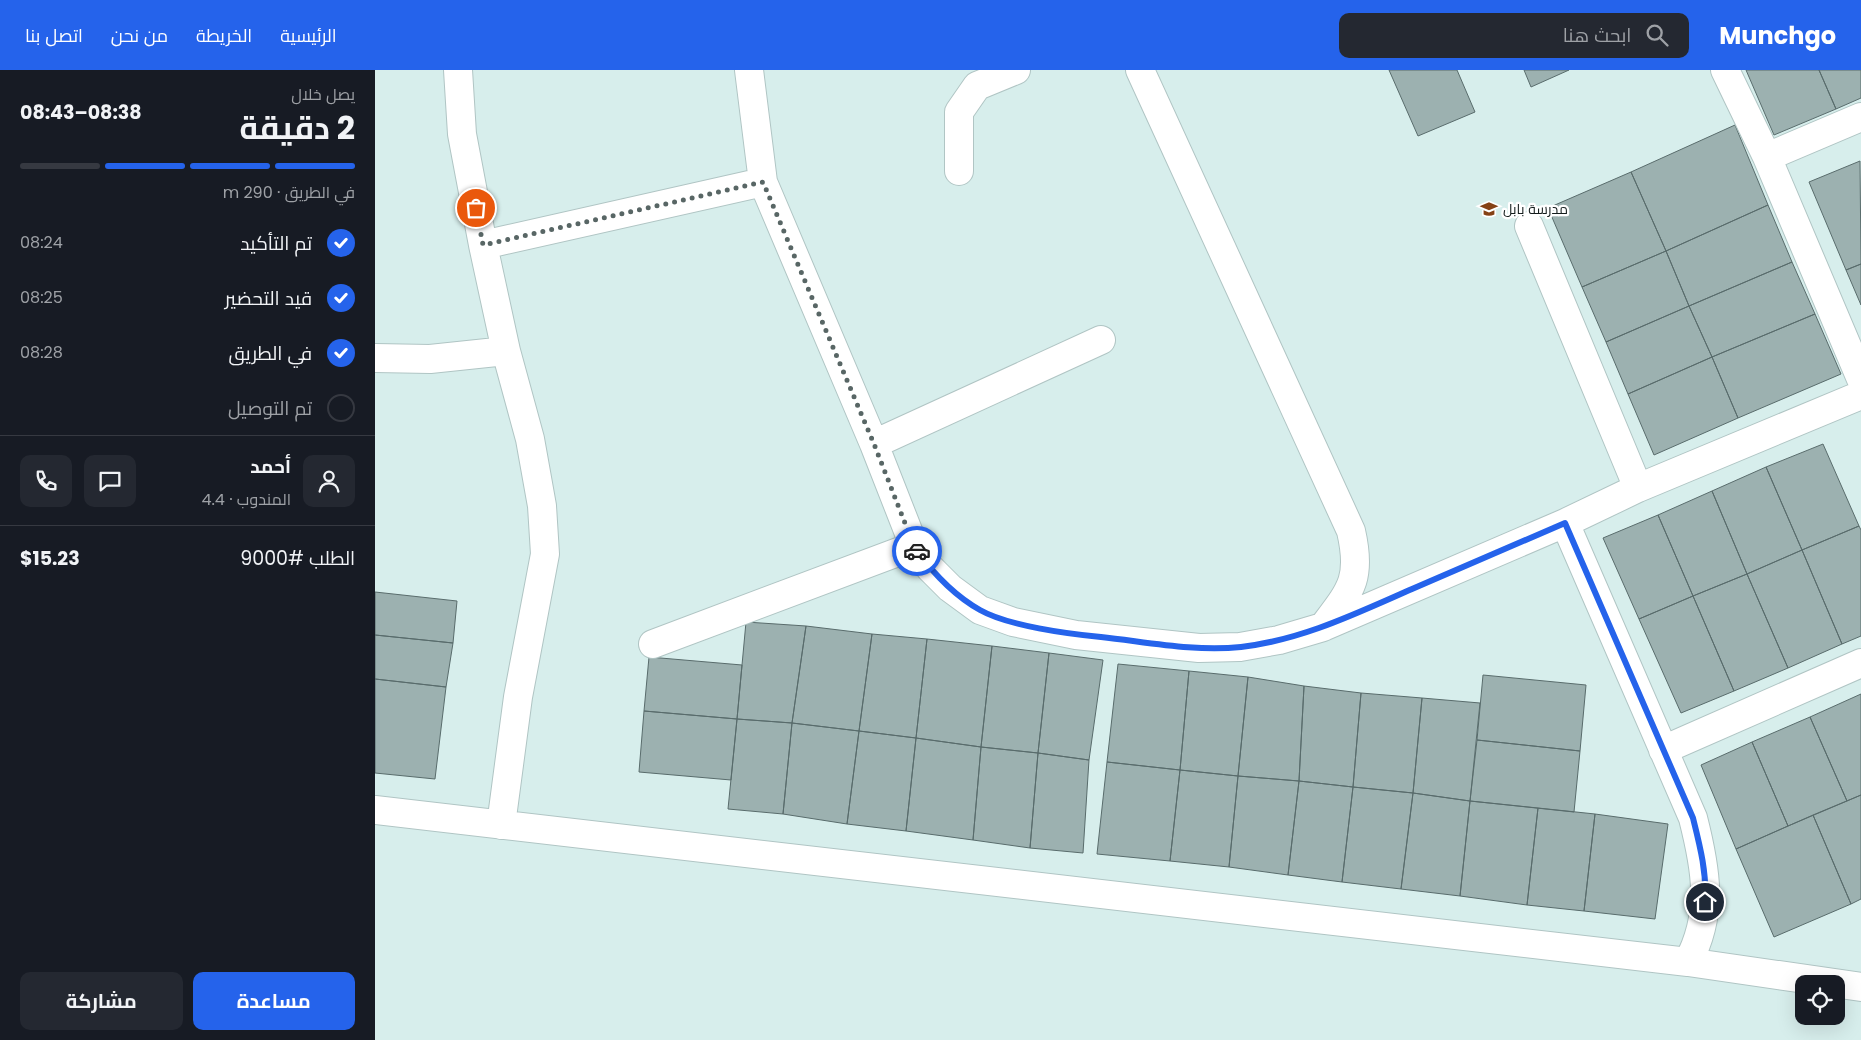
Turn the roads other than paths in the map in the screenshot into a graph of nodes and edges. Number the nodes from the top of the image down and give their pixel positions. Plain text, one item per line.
1 (458, 70) edge
2 (749, 70) edge
3 (1016, 70) edge
4 (1140, 70) edge
5 (1725, 70) edge
6 (1861, 117) edge
7 (1767, 157) junction
8 (959, 172) dead end
9 (763, 182) junction
10 (1529, 226) dead end
11 (483, 245) junction
12 (1101, 340) dead end
13 (507, 351) junction
14 (375, 358) edge
15 (1861, 379) edge
16 (1861, 395) edge
17 (874, 444) junction
18 (1638, 488) junction
19 (1565, 523) junction
20 (914, 546) junction
21 (1323, 627) junction
22 (653, 644) dead end
23 (1861, 663) edge
24 (1663, 750) junction
25 (375, 810) edge
26 (501, 825) junction
27 (1687, 962) junction
28 (1861, 987) edge

1 - 11 street
2 - 9 street
3 - 8 street
4 - 21 street
5 - 7 street
6 - 7 street
7 - 15 street
9 - 11 street
9 - 17 street
10 - 18 street
11 - 13 street
12 - 17 street
13 - 14 street
13 - 26 street
16 - 18 street
17 - 20 street
18 - 19 street
19 - 21 street
19 - 24 street
20 - 21 street
20 - 22 street
23 - 24 street
24 - 27 street
25 - 26 street
26 - 27 street
27 - 28 street

